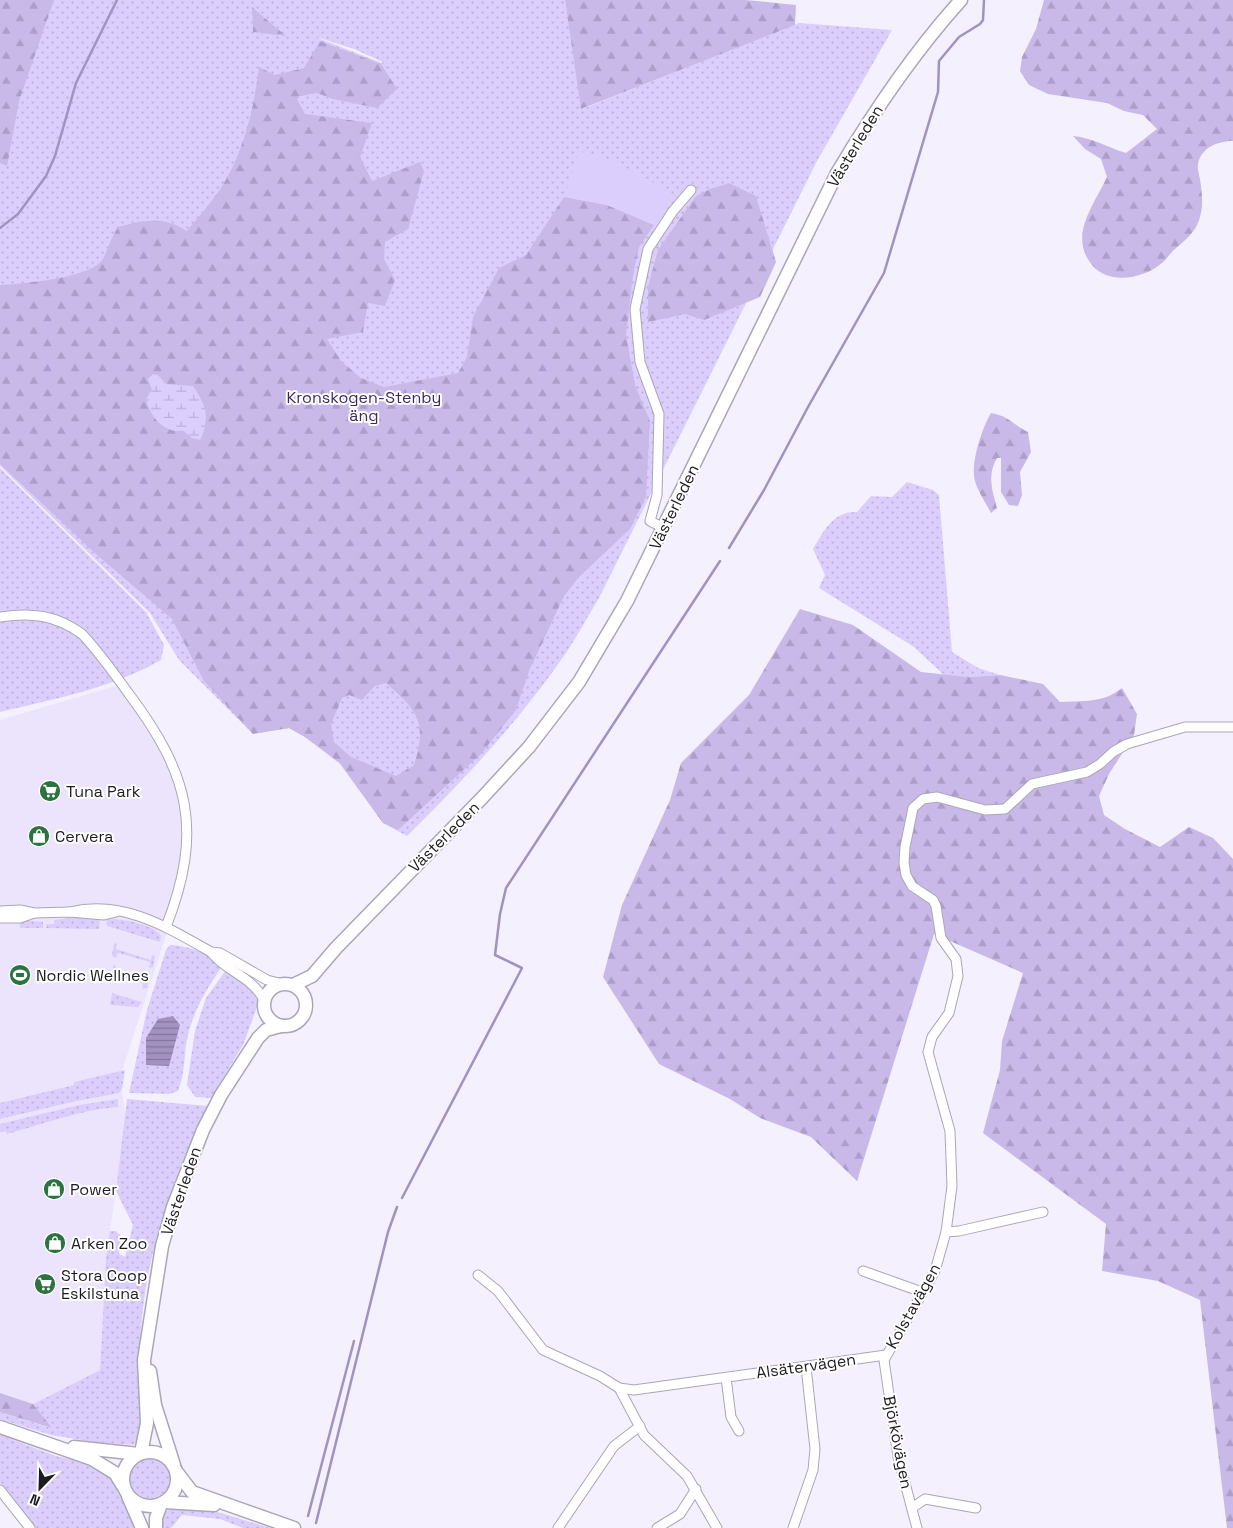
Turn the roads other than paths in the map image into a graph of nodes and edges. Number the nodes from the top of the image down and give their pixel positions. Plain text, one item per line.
1 (961, 0) edge
2 (691, 190) dead end
3 (664, 528) junction
4 (0, 617) edge
5 (1233, 727) edge
6 (0, 911) edge
7 (34, 913) junction
8 (0, 918) edge
9 (166, 926) junction
10 (211, 952) junction
11 (320, 968) junction
12 (288, 984) junction
13 (306, 1002) junction
14 (264, 1004) junction
15 (280, 1026) junction
16 (248, 1051) junction
17 (1043, 1212) dead end
18 (946, 1232) junction
19 (863, 1271) dead end
20 (478, 1274) dead end
21 (922, 1292) junction
22 (148, 1343) junction
23 (886, 1355) junction
24 (806, 1367) junction
25 (726, 1378) junction
26 (619, 1388) junction
27 (640, 1426) junction
28 (0, 1427) edge
29 (739, 1431) dead end
30 (56, 1445) junction
31 (140, 1454) junction
32 (175, 1469) junction
33 (696, 1488) junction
34 (125, 1489) junction
35 (0, 1490) edge
36 (162, 1503) junction
37 (226, 1506) junction
38 (912, 1508) junction
39 (976, 1508) dead end
40 (30, 1528) edge
41 (142, 1528) edge
42 (156, 1528) edge
43 (294, 1528) edge
44 (558, 1528) edge
45 (657, 1528) edge
46 (717, 1528) edge
47 (793, 1528) edge
48 (916, 1528) edge

1 - 3 main road, Västerleden
2 - 3 street
3 - 11 main road, Västerleden
4 - 9 street
5 - 18 street, Kolstavägen
6 - 7 street
7 - 8 street
7 - 9 street
9 - 10 street
10 - 12 street
10 - 14 street
11 - 12 main road, Västerleden
11 - 13 main road, Västerleden
12 - 13 main road
12 - 14 main road
13 - 15 main road
14 - 15 main road
14 - 16 main road, Västerleden
15 - 16 main road, Västerleden
16 - 22 main road, Västerleden
17 - 18 street
18 - 21 street, Kolstavägen
19 - 21 street
20 - 26 street
21 - 23 street, Kolstavägen
22 - 31 main road, Västerleden
22 - 32 main road, Västerleden
23 - 24 street, Alsätervägen
23 - 38 street, Björkövägen
24 - 25 street, Alsätervägen
24 - 47 street
25 - 26 street, Alsätervägen
25 - 29 street
26 - 27 street
27 - 33 street
27 - 44 street
28 - 30 main road
30 - 31 main road
30 - 34 main road
31 - 32 main road
31 - 34 main road
32 - 36 main road
32 - 37 main road
33 - 45 street
33 - 46 street
34 - 36 main road
34 - 41 main road
35 - 40 street
36 - 37 main road
36 - 42 main road
37 - 43 main road
38 - 39 street
38 - 48 street, Björkövägen

